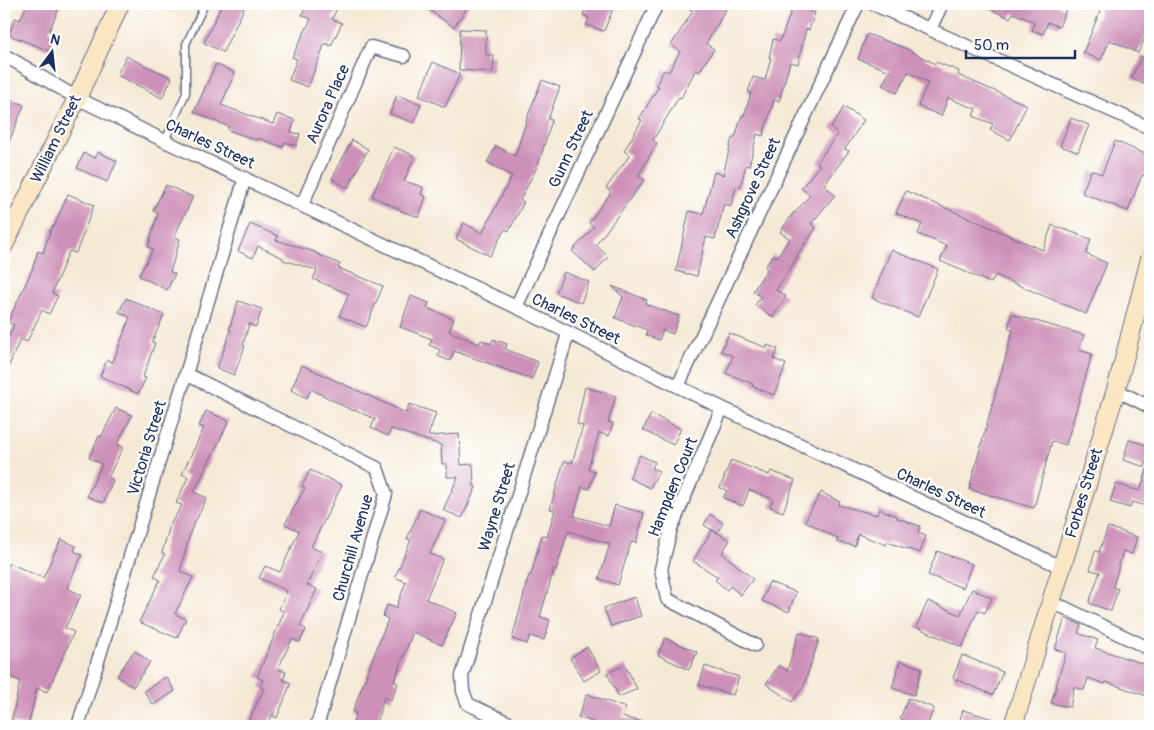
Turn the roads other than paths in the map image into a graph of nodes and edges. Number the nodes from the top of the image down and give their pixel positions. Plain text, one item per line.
1 (120, 4) edge
2 (205, 4) edge
3 (656, 4) edge
4 (858, 4) edge
5 (873, 4) edge
6 (942, 4) edge
7 (930, 29) junction
8 (4, 56) edge
9 (404, 56) dead end
10 (77, 98) junction
11 (1150, 128) edge
12 (165, 140) junction
13 (244, 178) junction
14 (302, 205) junction
15 (4, 245) edge
16 (1149, 268) edge
17 (516, 307) junction
18 (568, 334) junction
19 (186, 374) junction
20 (678, 386) junction
21 (1116, 390) junction
22 (1150, 407) edge
23 (722, 408) junction
24 (1061, 567) junction
25 (1050, 604) junction
26 (755, 645) dead end
27 (1150, 649) edge
28 (78, 726) edge
29 (317, 726) edge
30 (516, 726) edge
31 (1012, 726) edge

1 - 10 street, William Street
2 - 12 lane
3 - 17 street, Gunn Street
4 - 20 street, Ashgrove Street
5 - 7 street
6 - 7 street
7 - 11 street
8 - 10 street, Charles Street
9 - 14 street, Aurora Place
10 - 12 street, Charles Street
10 - 15 street, William Street
12 - 13 street, Charles Street
13 - 14 street, Charles Street
13 - 19 street, Victoria Street
14 - 17 street, Charles Street
16 - 21 street, Forbes Street
17 - 18 street, Charles Street
18 - 20 street, Charles Street
18 - 30 street, Wayne Street
19 - 28 street, Victoria Street
19 - 29 street, Churchill Avenue
20 - 23 street, Charles Street
21 - 22 street
21 - 24 street, Forbes Street
23 - 24 street, Charles Street
23 - 26 street, Hampden Court
24 - 25 street, Forbes Street
25 - 27 street
25 - 31 street, Forbes Street

